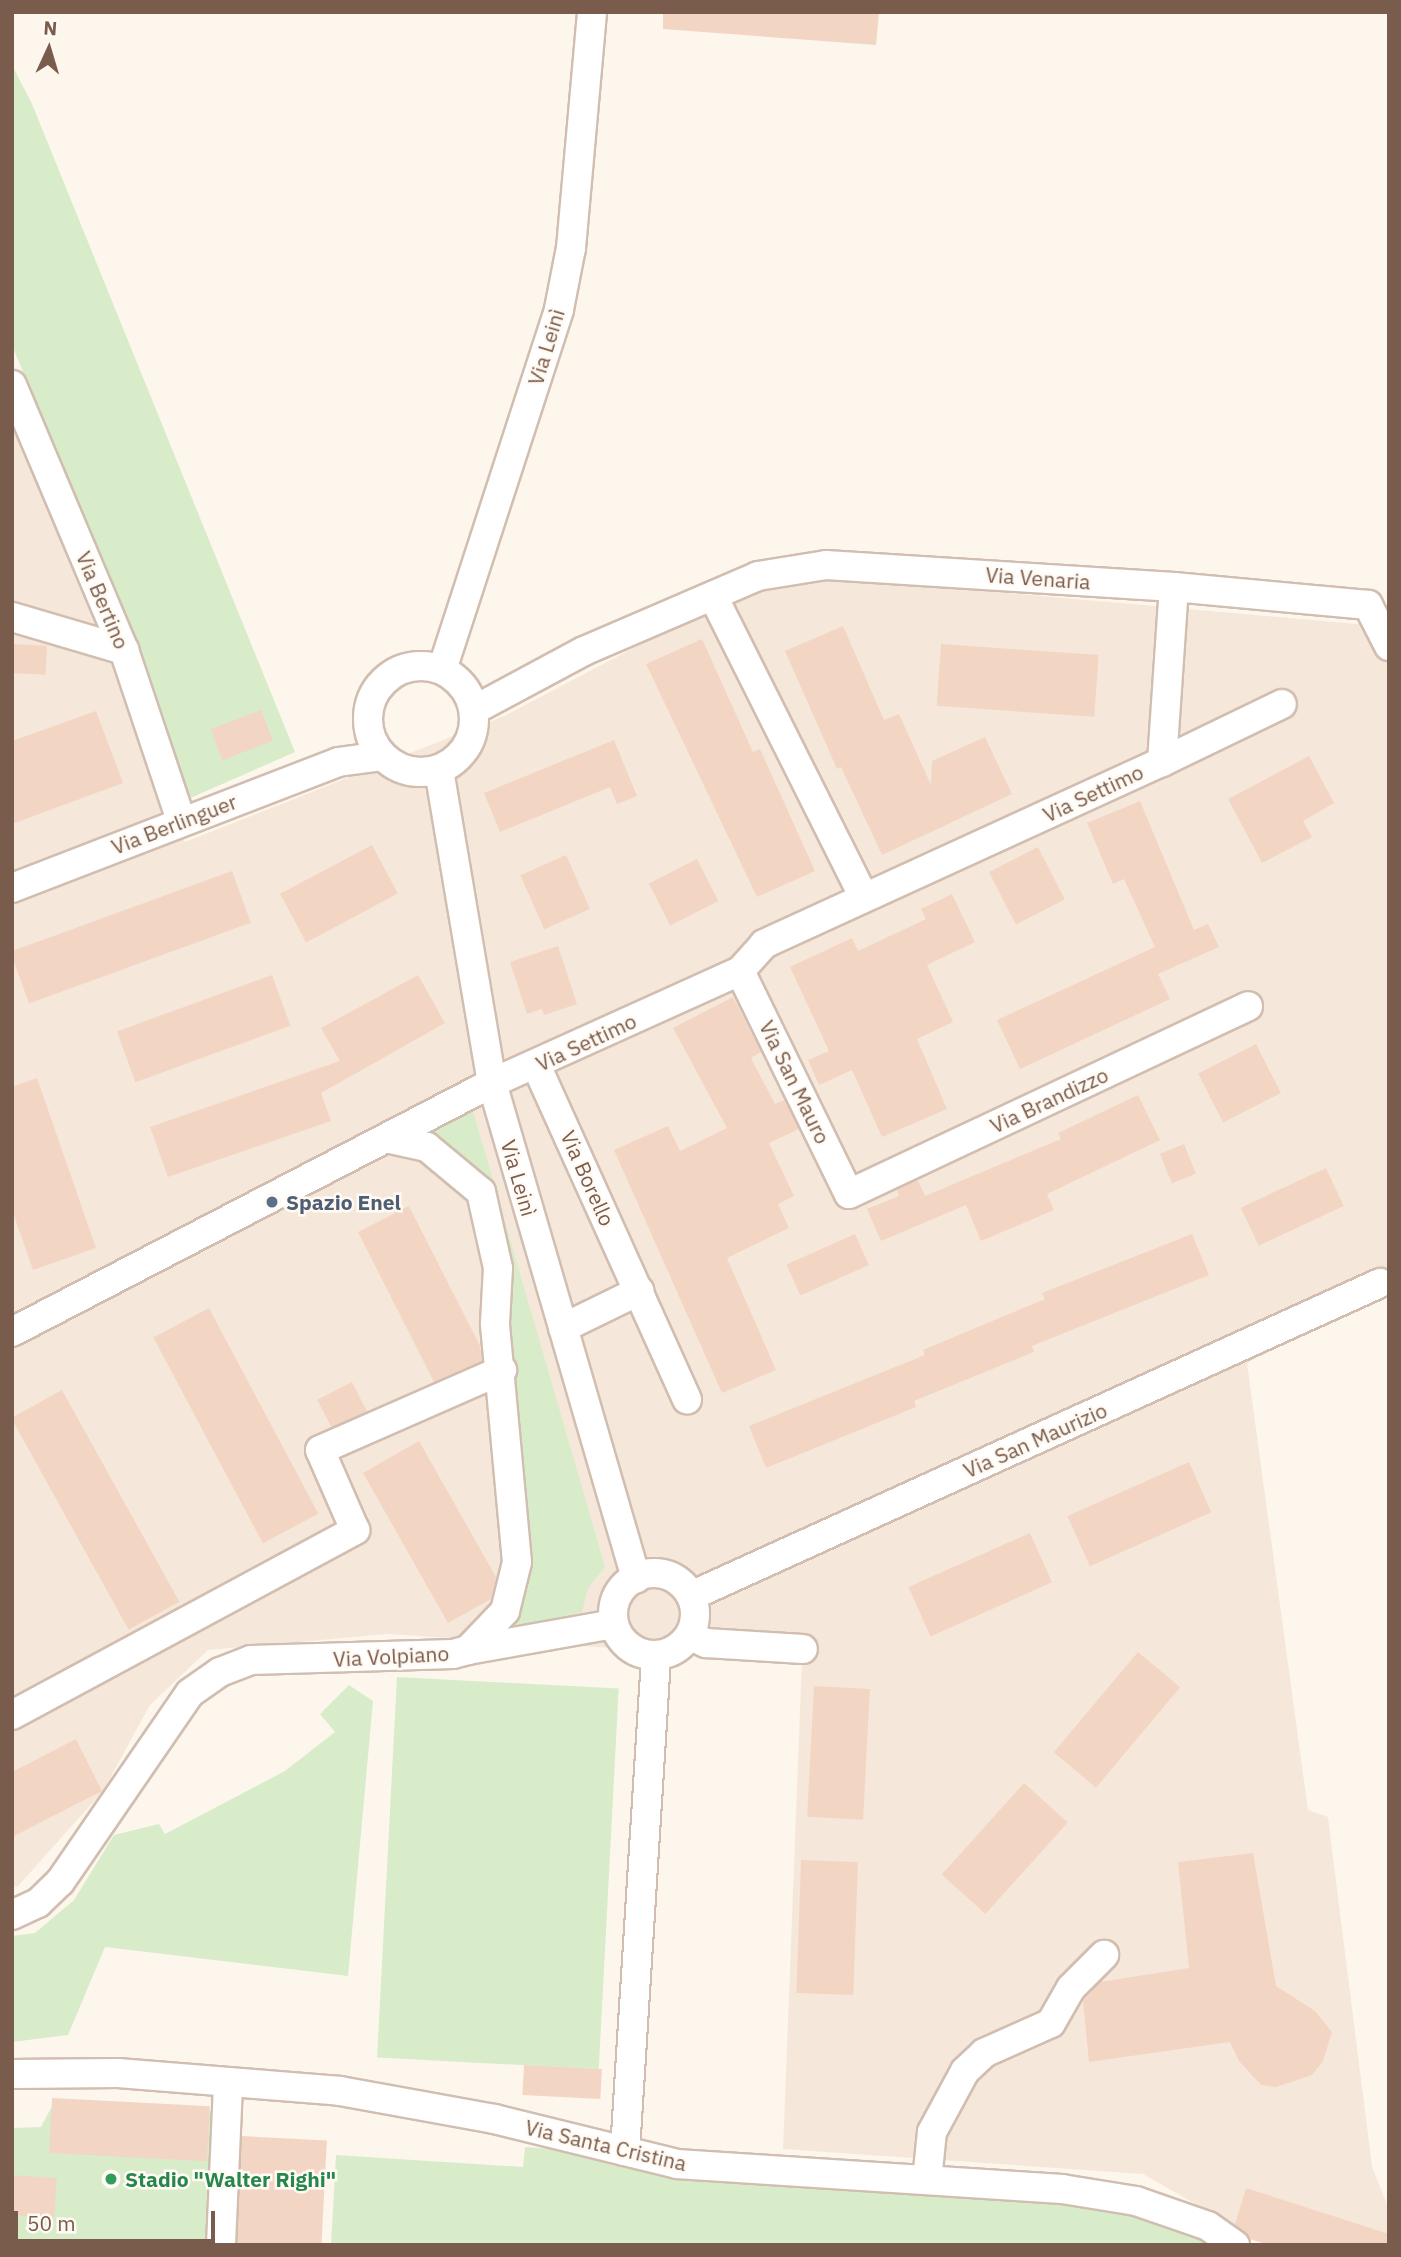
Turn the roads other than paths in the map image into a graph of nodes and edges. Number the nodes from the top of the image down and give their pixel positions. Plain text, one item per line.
1 (592, 12) edge
2 (12, 385) edge
3 (1174, 587) junction
4 (713, 596) junction
5 (12, 617) edge
6 (1389, 646) edge
7 (124, 650) junction
8 (442, 670) junction
9 (1282, 704) dead end
10 (474, 710) junction
11 (375, 744) junction
12 (1162, 762) junction
13 (439, 770) junction
14 (181, 820) junction
15 (12, 888) edge
16 (863, 896) junction
17 (740, 971) junction
18 (1248, 1006) dead end
19 (536, 1065) junction
20 (492, 1083) junction
21 (386, 1138) junction
22 (849, 1194) joint
23 (1380, 1283) dead end
24 (639, 1291) junction
25 (563, 1328) junction
26 (12, 1332) edge
27 (502, 1370) junction
28 (687, 1399) dead end
29 (636, 1578) junction
30 (691, 1596) junction
31 (614, 1624) junction
32 (690, 1635) junction
33 (803, 1649) dead end
34 (468, 1650) junction
35 (656, 1656) junction
36 (12, 1715) edge
37 (12, 1915) edge
38 (1104, 1955) dead end
39 (12, 2074) edge
40 (228, 2082) junction
41 (625, 2151) junction
42 (927, 2180) junction
43 (221, 2245) edge
44 (1234, 2245) edge

1 - 8 street, Via Leinì
2 - 7 street, Via Bertino
3 - 4 street, Via Venaria
3 - 6 street, Via Venaria
3 - 12 street, Via Settimo
4 - 10 street, Via Venaria
4 - 16 street
5 - 7 street
7 - 14 street, Via Bertino
8 - 10 street
8 - 11 street
9 - 12 street, Via Settimo
10 - 13 street
11 - 13 street
11 - 14 street, Via Berlinguer
12 - 16 street, Via Settimo
13 - 20 street, Via Leinì
14 - 15 street, Via Berlinguer
16 - 17 street, Via Settimo
17 - 19 street, Via Settimo
17 - 22 street, Via San Mauro
18 - 22 street, Via Brandizzo
19 - 20 street, Via Settimo
19 - 24 street, Via Borello
20 - 21 street, Via Settimo
20 - 25 street, Via Leinì
21 - 26 street, Via Settimo
21 - 27 street, Via Volpiano
23 - 30 street, Via San Maurizio
24 - 25 street
24 - 28 street, Via Borello
25 - 29 street, Via Leinì
27 - 34 street, Via Volpiano
27 - 36 street
29 - 30 street
29 - 31 street
30 - 32 street
31 - 34 street
31 - 35 street
32 - 33 street
32 - 35 street
34 - 37 street, Via Volpiano
35 - 41 street
38 - 42 street
39 - 40 street, Via Santa Cristina
40 - 41 street, Via Santa Cristina
40 - 43 street
41 - 42 street, Via Santa Cristina
42 - 44 street, Via Santa Cristina

